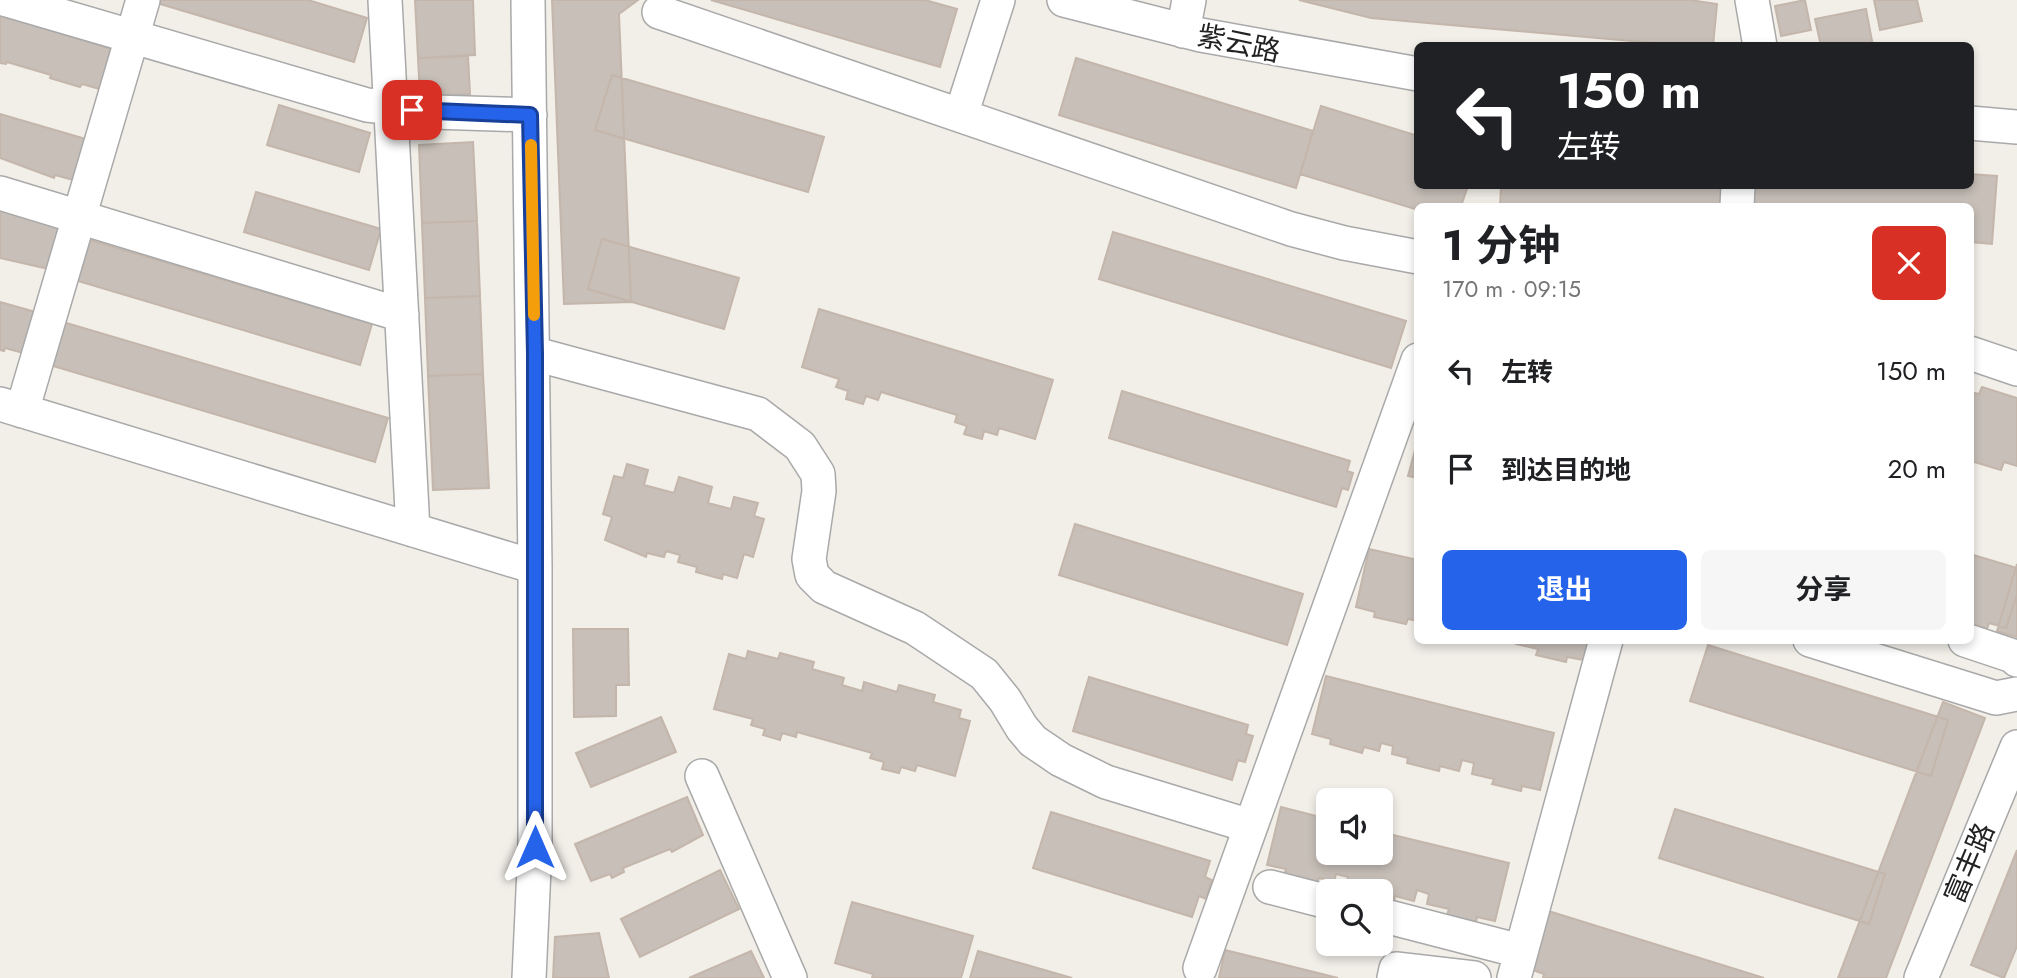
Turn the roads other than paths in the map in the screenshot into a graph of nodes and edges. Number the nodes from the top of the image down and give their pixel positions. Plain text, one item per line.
1 (7, 0) edge
2 (143, 0) edge
3 (385, 0) edge
4 (528, 0) edge
5 (998, 0) edge
6 (1064, 0) edge
7 (1752, 0) edge
8 (659, 12) dead end
9 (1186, 15) edge
10 (132, 36) junction
11 (1759, 42) edge
12 (1414, 73) edge
13 (391, 108) junction
14 (530, 115) junction
15 (961, 115) junction
16 (1974, 123) edge
17 (2017, 127) edge
18 (0, 194) edge
19 (79, 218) junction
20 (1414, 256) edge
21 (402, 315) junction
22 (535, 354) junction
23 (1974, 354) edge
24 (2017, 369) edge
25 (1414, 371) edge
26 (11, 407) edge
27 (413, 530) junction
28 (535, 567) junction
29 (1974, 643) edge
30 (1605, 644) edge
31 (1823, 644) edge
32 (2017, 660) edge
33 (2017, 694) edge
34 (2017, 747) edge
35 (702, 776) dead end
36 (1250, 826) junction
37 (1270, 887) dead end
38 (1316, 899) edge
39 (1393, 919) edge
40 (1517, 965) edge
41 (1200, 968) dead end
42 (529, 978) edge
43 (790, 978) edge
44 (1394, 978) edge
45 (1474, 978) edge
46 (1921, 978) edge

1 - 10 street
2 - 10 street
3 - 13 street
4 - 14 street
5 - 15 street
6 - 9 street, 紫云路
7 - 11 street
8 - 15 street
9 - 12 street, 紫云路
10 - 13 street
10 - 19 street
13 - 14 street
13 - 21 street
14 - 22 street
15 - 20 street
16 - 17 street
18 - 19 street
19 - 21 street
19 - 26 street
21 - 27 street
22 - 28 street
22 - 36 street
23 - 24 street
25 - 36 street
26 - 27 street
27 - 28 street
28 - 42 street
29 - 32 street
30 - 40 street
31 - 33 street
34 - 46 street, 富丰路
35 - 43 street
36 - 41 street
37 - 38 street
39 - 40 street
44 - 45 street

